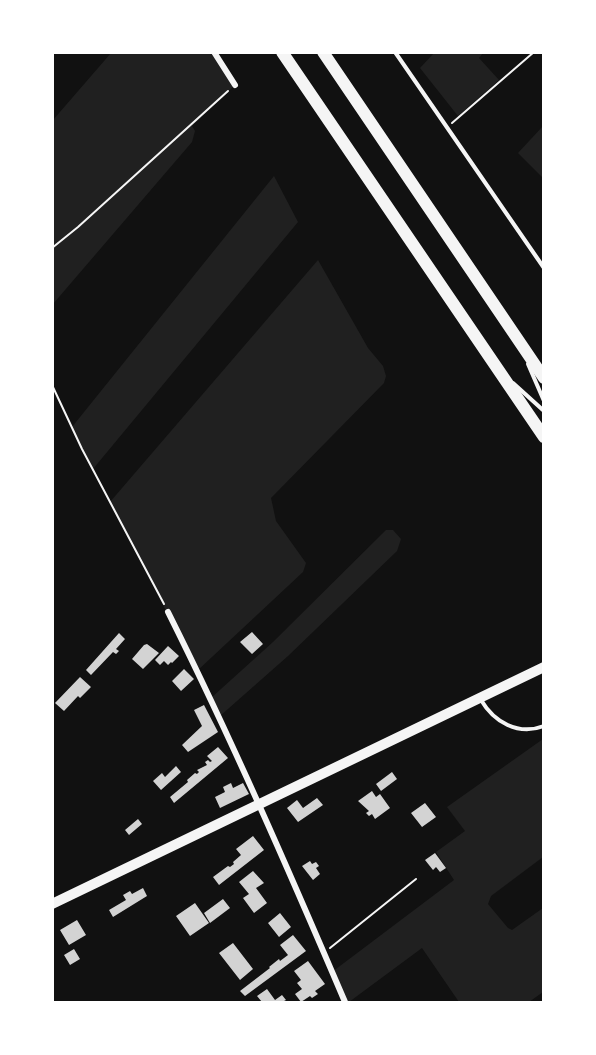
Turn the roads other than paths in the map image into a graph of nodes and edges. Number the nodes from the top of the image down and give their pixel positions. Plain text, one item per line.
1 (214, 52) edge
2 (282, 52) edge
3 (323, 52) edge
4 (395, 52) edge
5 (235, 85) road end
6 (543, 268) edge
7 (520, 344) junction
8 (493, 364) junction
9 (543, 378) edge
10 (543, 401) edge
11 (543, 411) edge
12 (543, 437) edge
13 (168, 612) road end
14 (543, 667) edge
15 (480, 697) junction
16 (543, 726) edge
17 (260, 803) junction
18 (52, 904) edge
19 (345, 1002) edge

1 - 5 street
2 - 8 highway
3 - 7 highway
4 - 6 lane
7 - 9 highway
7 - 10 lane
8 - 11 lane
8 - 12 highway
13 - 17 street
14 - 15 main road
15 - 16 lane
15 - 17 main road
17 - 18 main road
17 - 19 street

